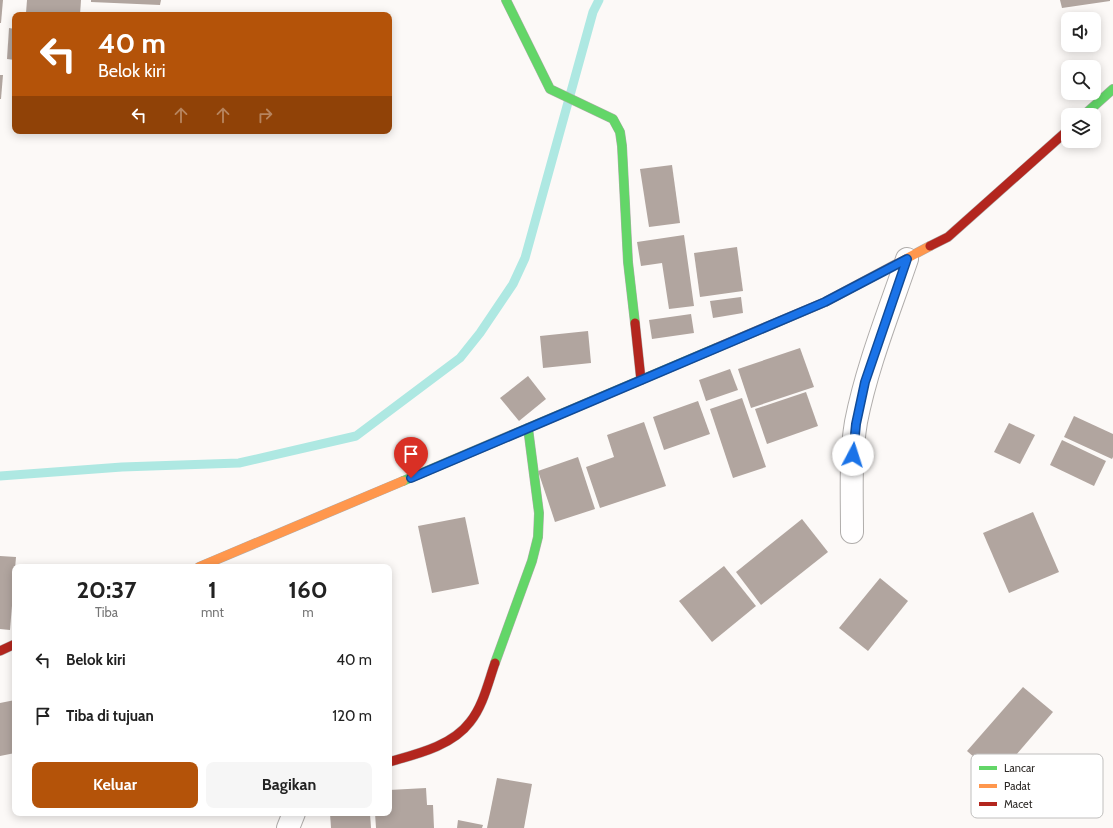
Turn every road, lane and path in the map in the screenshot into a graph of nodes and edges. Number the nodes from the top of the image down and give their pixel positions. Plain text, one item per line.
1 (506, 0) edge
2 (1113, 89) edge
3 (1092, 108) edge
4 (1061, 136) edge
5 (907, 259) junction
6 (641, 380) junction
7 (528, 428) junction
8 (852, 532) dead end
9 (206, 564) edge
10 (12, 645) edge
11 (0, 651) edge
12 (392, 761) edge
13 (293, 816) edge
14 (288, 828) edge

1 - 6 street
2 - 3 street
4 - 5 street
5 - 6 street
5 - 8 street
6 - 7 street
7 - 9 street
7 - 12 street
10 - 11 street
13 - 14 street

